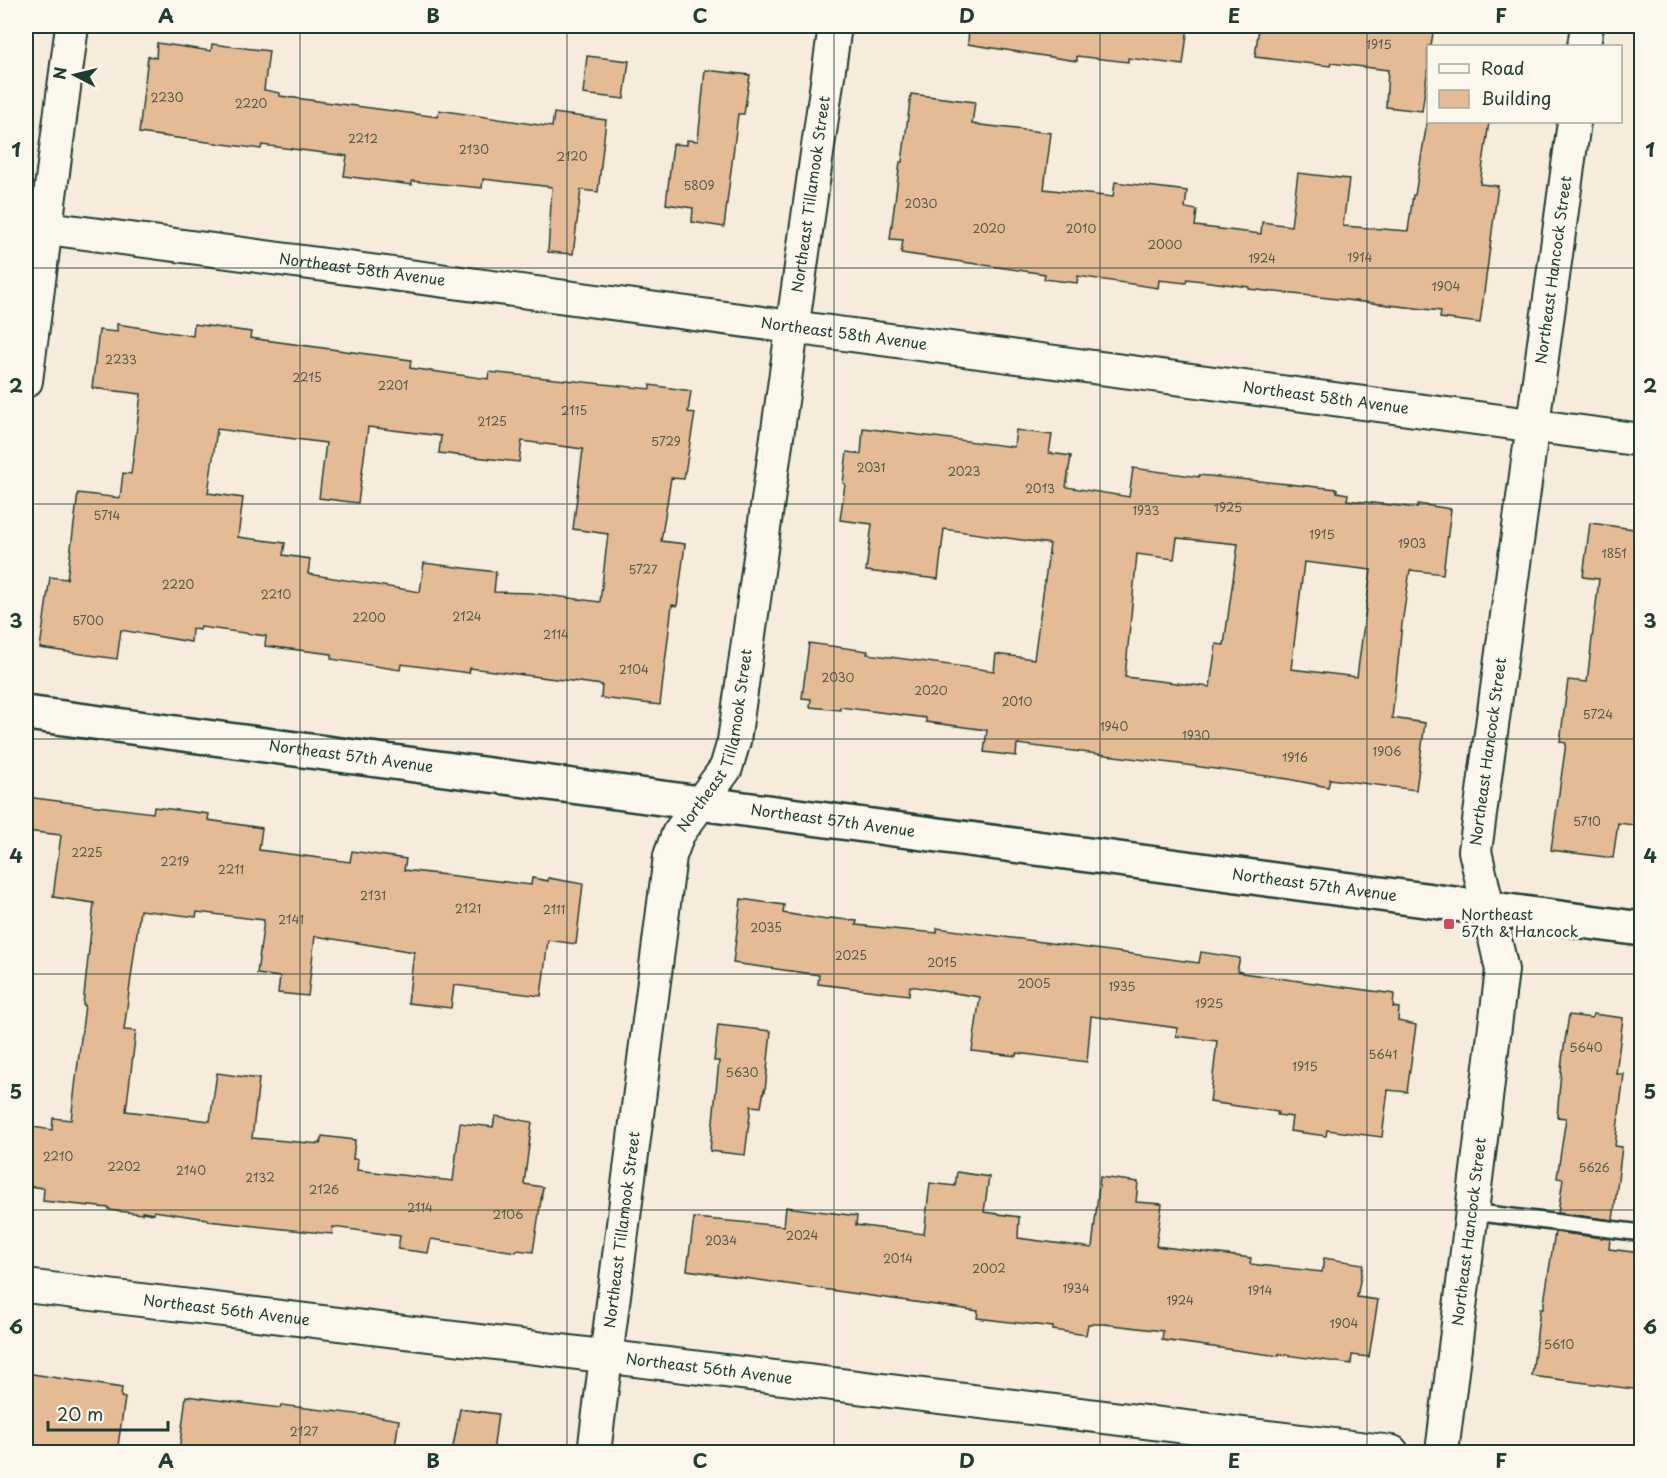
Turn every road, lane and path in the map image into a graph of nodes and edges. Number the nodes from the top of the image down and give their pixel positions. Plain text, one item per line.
1 (72, 26) edge
2 (835, 26) edge
3 (1587, 26) edge
4 (1584, 45) edge
5 (1574, 123) edge
6 (47, 228) junction
7 (792, 326) junction
8 (26, 381) edge
9 (1532, 425) junction
10 (1641, 440) edge
11 (26, 713) edge
12 (701, 803) junction
13 (1488, 908) junction
14 (1641, 928) edge
15 (1472, 1212) junction
16 (1641, 1233) edge
17 (26, 1286) edge
18 (606, 1357) junction
19 (594, 1452) edge
20 (1392, 1452) edge
21 (1442, 1452) edge

1 - 6 street
2 - 7 street, Northeast Tillamook Street
3 - 4 street
5 - 9 street, Northeast Hancock Street
6 - 7 street, Northeast 58th Avenue
6 - 8 street
7 - 9 street, Northeast 58th Avenue
7 - 12 street, Northeast Tillamook Street
9 - 10 street, Northeast 58th Avenue
9 - 13 street, Northeast Hancock Street
11 - 12 main road, Northeast 57th Avenue
12 - 13 main road, Northeast 57th Avenue
12 - 18 street, Northeast Tillamook Street
13 - 14 main road, Northeast 57th Avenue
13 - 15 street, Northeast Hancock Street
15 - 16 lane
15 - 21 street, Northeast Hancock Street
17 - 18 street, Northeast 56th Avenue
18 - 19 street, Northeast Tillamook Street
18 - 20 street, Northeast 56th Avenue

